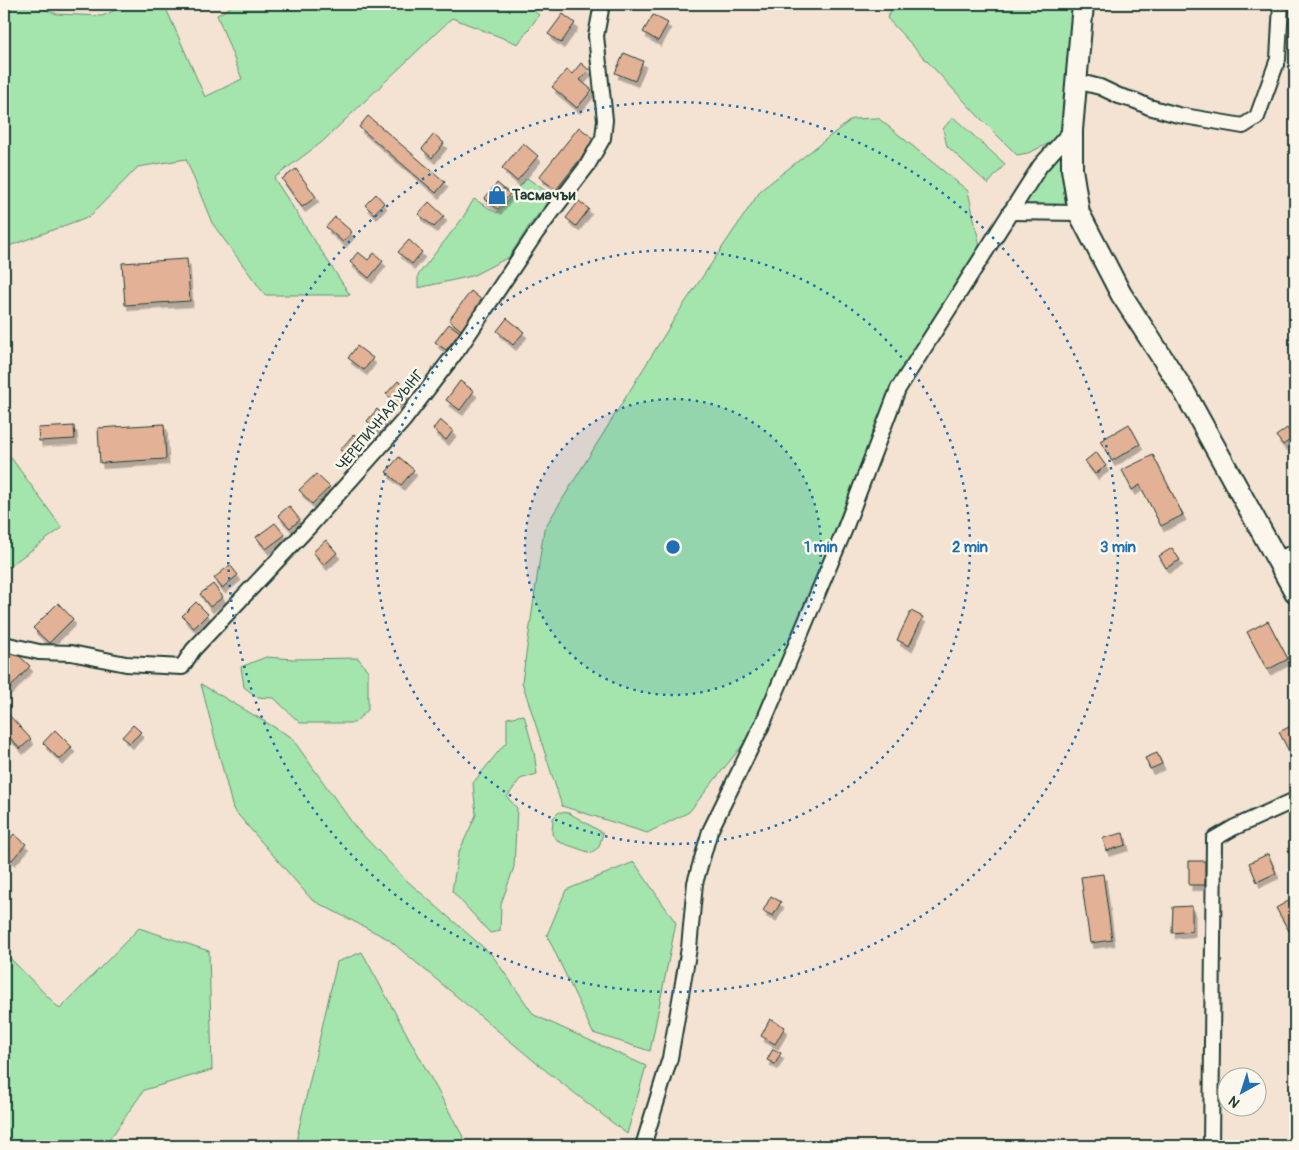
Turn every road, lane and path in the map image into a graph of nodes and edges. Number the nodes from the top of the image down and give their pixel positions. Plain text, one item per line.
1 (602, 4) edge
2 (1083, 4) edge
3 (1281, 4) edge
4 (1076, 81) junction
5 (1072, 130) junction
6 (1010, 212) junction
7 (1079, 213) junction
8 (1286, 556) edge
9 (1295, 592) edge
10 (4, 644) edge
11 (1295, 800) edge
12 (643, 1146) edge
13 (1211, 1146) edge

1 - 10 street, ЧЕРЕПИЧНАЯ УЫНГ
2 - 4 main road
3 - 4 street
4 - 5 main road
5 - 6 street
5 - 7 main road
6 - 7 street
6 - 12 street
7 - 8 main road
8 - 9 main road
11 - 13 street

